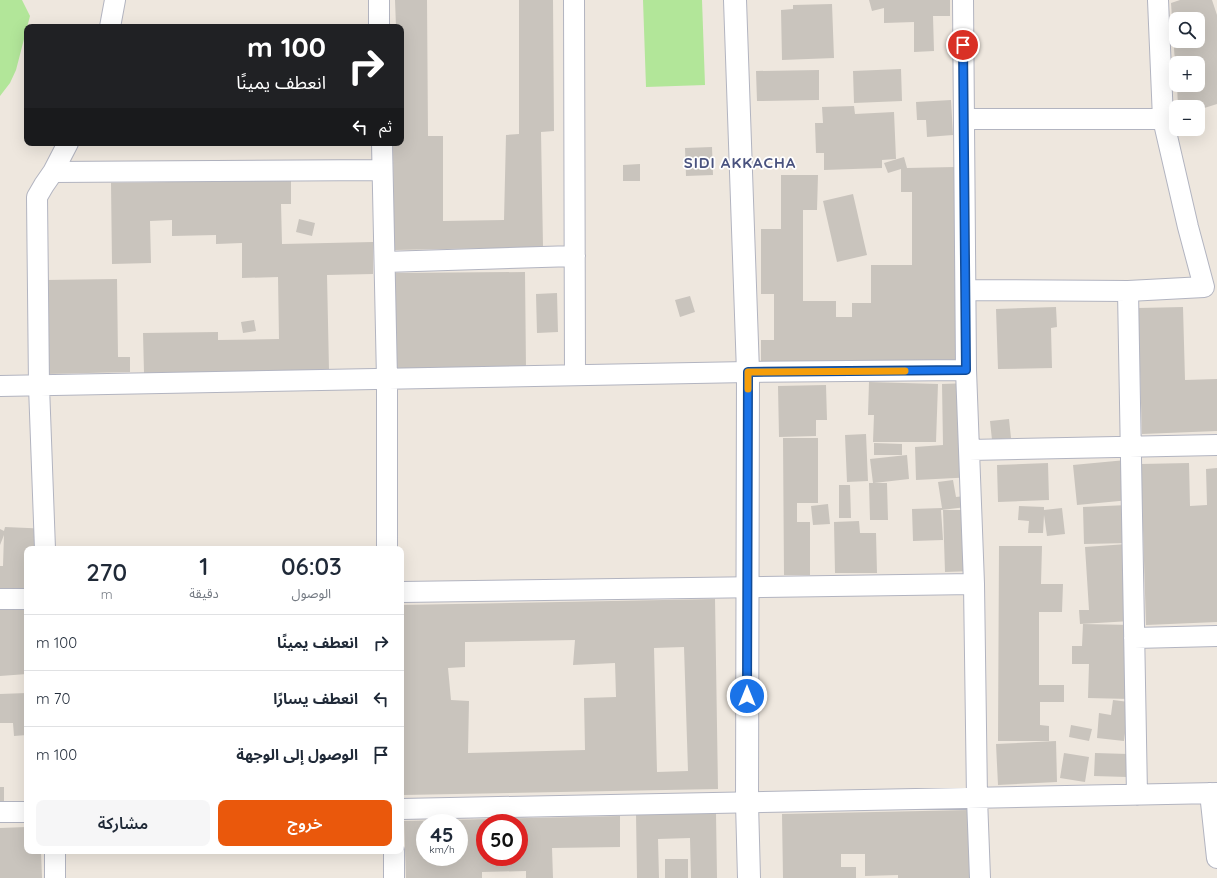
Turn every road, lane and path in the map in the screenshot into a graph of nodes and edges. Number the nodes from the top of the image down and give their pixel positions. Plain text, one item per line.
1 (115, 0) edge
2 (379, 0) edge
3 (574, 0) edge
4 (735, 0) edge
5 (963, 0) edge
6 (1158, 0) edge
7 (111, 24) edge
8 (379, 24) edge
9 (964, 119) junction
10 (1163, 119) junction
11 (67, 146) edge
12 (382, 146) edge
13 (382, 170) junction
14 (54, 172) junction
15 (575, 256) junction
16 (385, 262) junction
17 (966, 290) junction
18 (1128, 291) junction
19 (966, 370) junction
20 (748, 372) junction
21 (575, 375) junction
22 (387, 379) junction
23 (0, 386) edge
24 (39, 386) junction
25 (1217, 445) edge
26 (1130, 446) junction
27 (969, 450) junction
28 (45, 546) edge
29 (387, 546) edge
30 (974, 584) junction
31 (747, 588) junction
32 (404, 592) edge
33 (0, 599) edge
34 (24, 599) edge
35 (1217, 636) edge
36 (1134, 638) junction
37 (1214, 793) edge
38 (1137, 795) junction
39 (977, 798) junction
40 (747, 803) junction
41 (404, 810) edge
42 (0, 812) edge
43 (24, 812) edge
44 (55, 854) edge
45 (394, 854) edge
46 (1217, 858) edge
47 (55, 878) edge
48 (394, 878) edge
49 (749, 878) edge
50 (980, 878) edge

1 - 7 street
2 - 8 street
3 - 15 street
4 - 20 main road
5 - 9 street
6 - 10 street
9 - 10 street
9 - 17 street
10 - 18 street
11 - 14 street
12 - 13 street
13 - 14 street
13 - 16 street
14 - 24 street
15 - 16 street
15 - 21 street
16 - 22 street
17 - 18 street
17 - 19 street
18 - 26 street
19 - 20 street
19 - 27 street
20 - 21 street
20 - 31 main road
21 - 22 street
22 - 24 street
22 - 29 street
23 - 24 street
24 - 28 street
25 - 26 street
26 - 27 street
26 - 36 street
27 - 30 street
30 - 31 street
30 - 39 street
31 - 32 street
31 - 40 main road
33 - 34 street
35 - 36 street
36 - 38 street
37 - 38 street
37 - 46 street
38 - 39 street
39 - 40 street
39 - 50 street
40 - 41 street
40 - 49 main road
42 - 43 street
44 - 47 street
45 - 48 street

